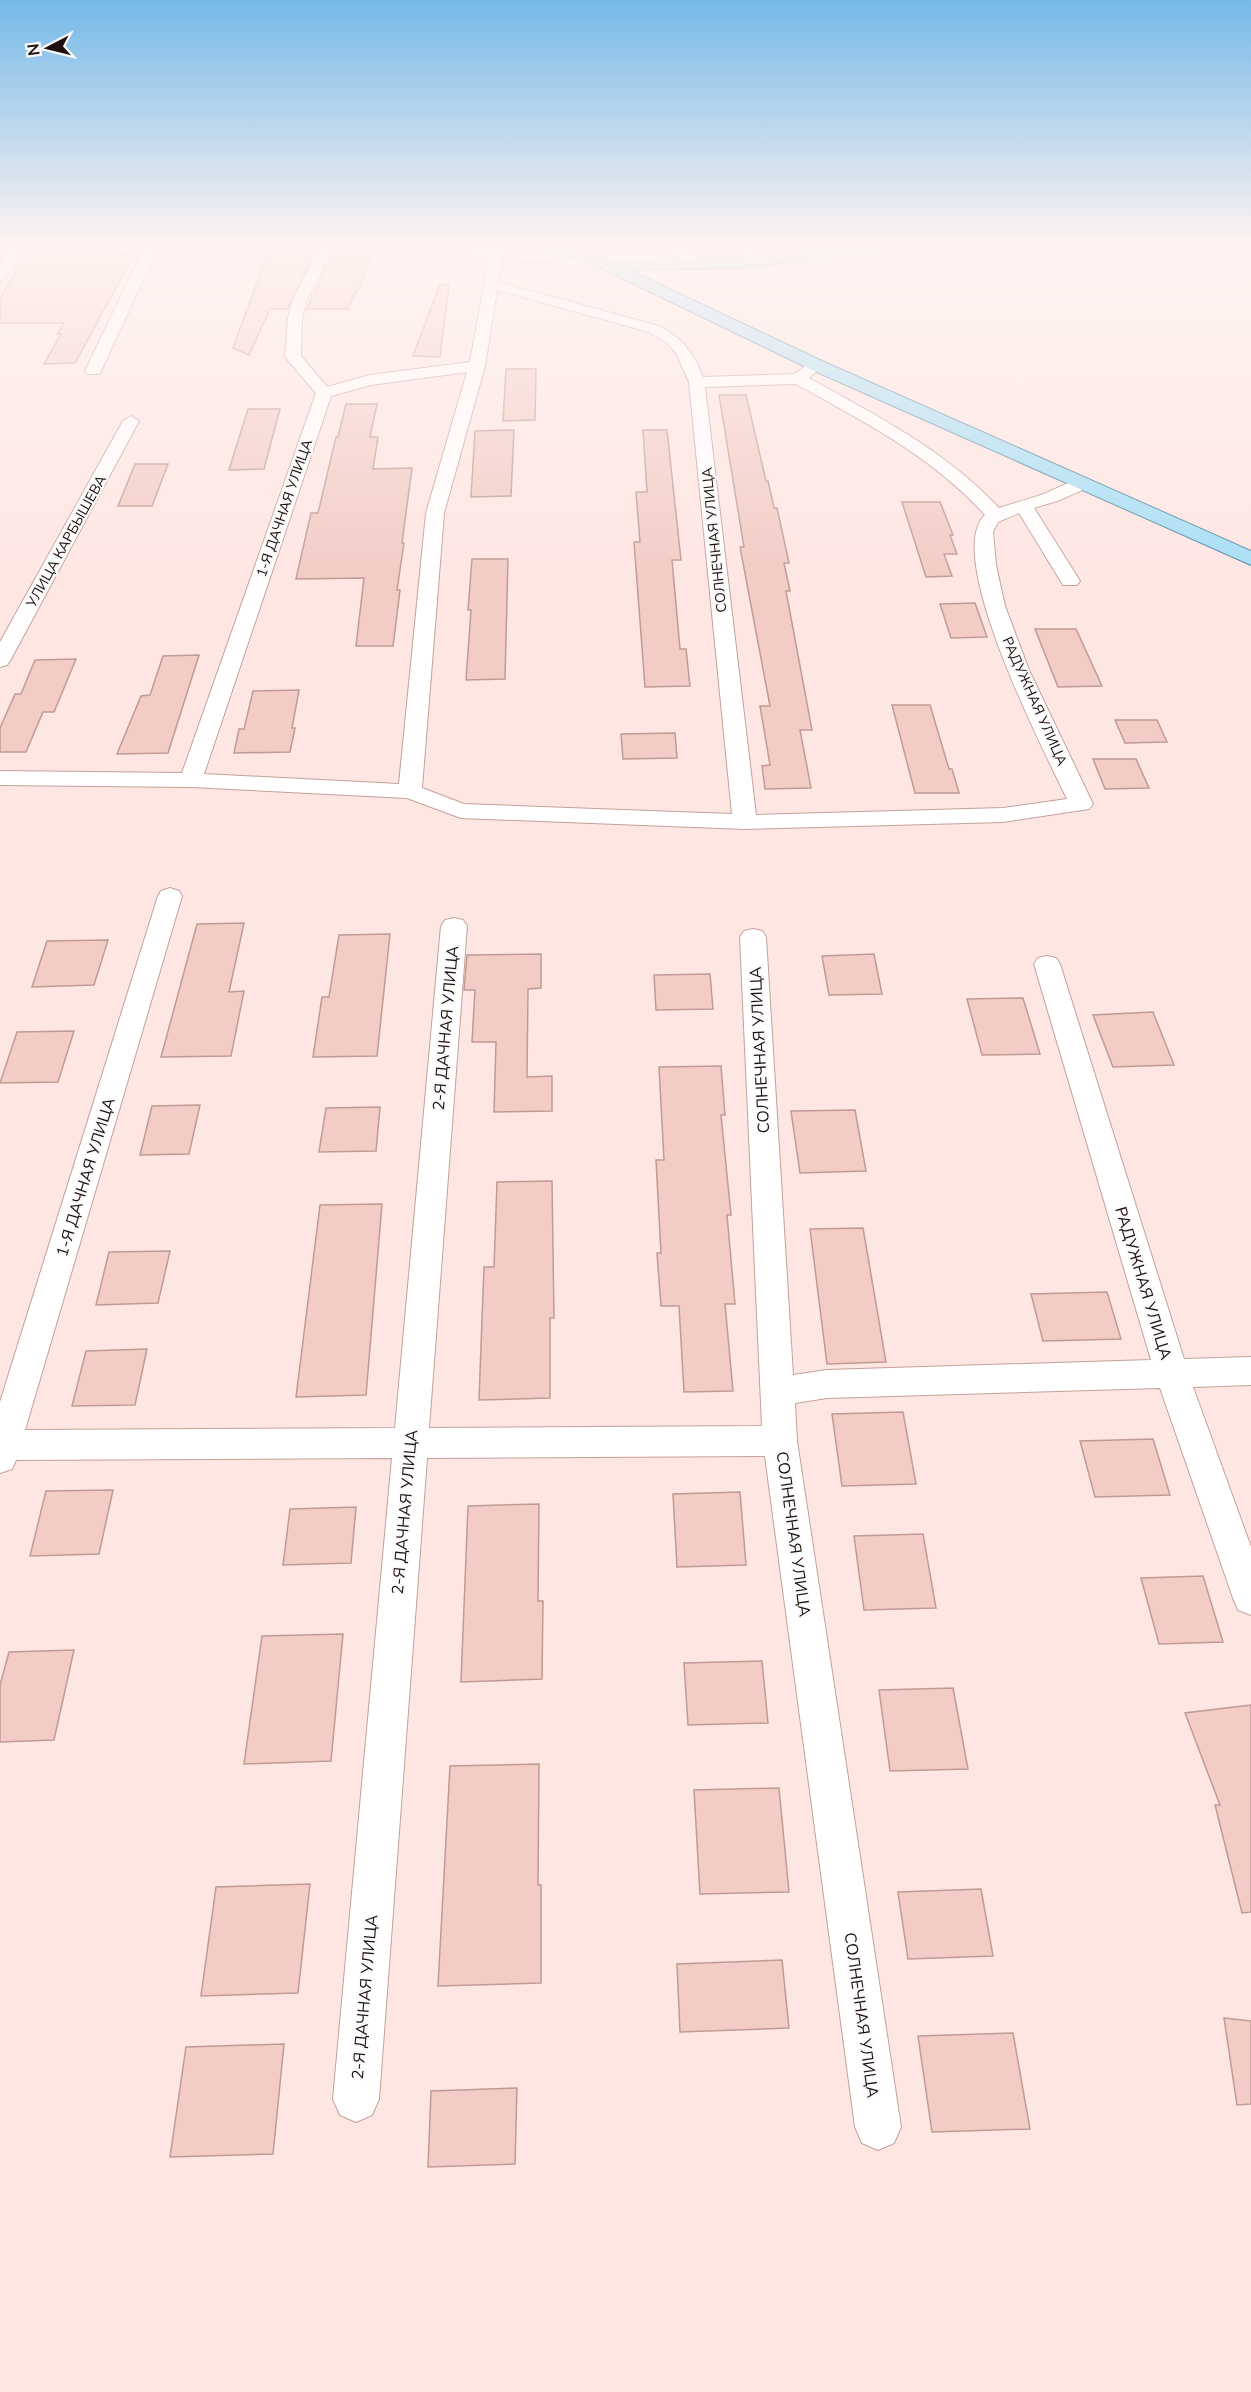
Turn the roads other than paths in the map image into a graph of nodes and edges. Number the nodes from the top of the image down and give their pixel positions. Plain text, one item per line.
1 (99, 358) edge
2 (294, 358) edge
3 (478, 358) edge
4 (689, 358) edge
5 (802, 358) edge
6 (816, 364) junction
7 (477, 366) junction
8 (93, 371) dead end
9 (799, 379) junction
10 (697, 382) junction
11 (324, 393) junction
12 (131, 421) dead end
13 (1083, 483) junction
14 (1024, 507) junction
15 (995, 515) junction
16 (1251, 559) edge
17 (1070, 581) dead end
18 (0, 661) edge
19 (0, 778) edge
20 (191, 780) junction
21 (411, 791) junction
22 (745, 822) junction
23 (170, 896) dead end
24 (454, 926) dead end
25 (753, 937) dead end
26 (1047, 964) dead end
27 (1251, 1371) edge
28 (1172, 1374) junction
29 (777, 1395) junction
30 (780, 1441) junction
31 (410, 1444) junction
32 (1, 1449) edge
33 (1251, 1598) edge
34 (356, 2099) dead end
35 (878, 2127) dead end

1 - 8 street
2 - 11 street
3 - 7 street
4 - 10 street, СОЛНЕЧНАЯ УЛИЦА
5 - 6 main road
6 - 9 street
6 - 13 main road
7 - 11 street
7 - 21 street
9 - 10 street
9 - 15 street
10 - 22 street, СОЛНЕЧНАЯ УЛИЦА
11 - 20 street, 1-Я ДАЧНАЯ УЛИЦА
12 - 18 street, УЛИЦА КАРБЫШЕВА
13 - 14 street
13 - 16 main road
14 - 15 street
14 - 17 street
15 - 22 street, РАДУЖНАЯ УЛИЦА
19 - 20 street
20 - 21 street
21 - 22 street
23 - 32 street, 1-Я ДАЧНАЯ УЛИЦА
24 - 31 street, 2-Я ДАЧНАЯ УЛИЦА
25 - 29 street, СОЛНЕЧНАЯ УЛИЦА
26 - 28 street, РАДУЖНАЯ УЛИЦА
27 - 28 street
28 - 29 street
28 - 33 street, РАДУЖНАЯ УЛИЦА
29 - 30 street, СОЛНЕЧНАЯ УЛИЦА
30 - 31 street
30 - 35 street, СОЛНЕЧНАЯ УЛИЦА
31 - 32 street
31 - 34 street, 2-Я ДАЧНАЯ УЛИЦА

